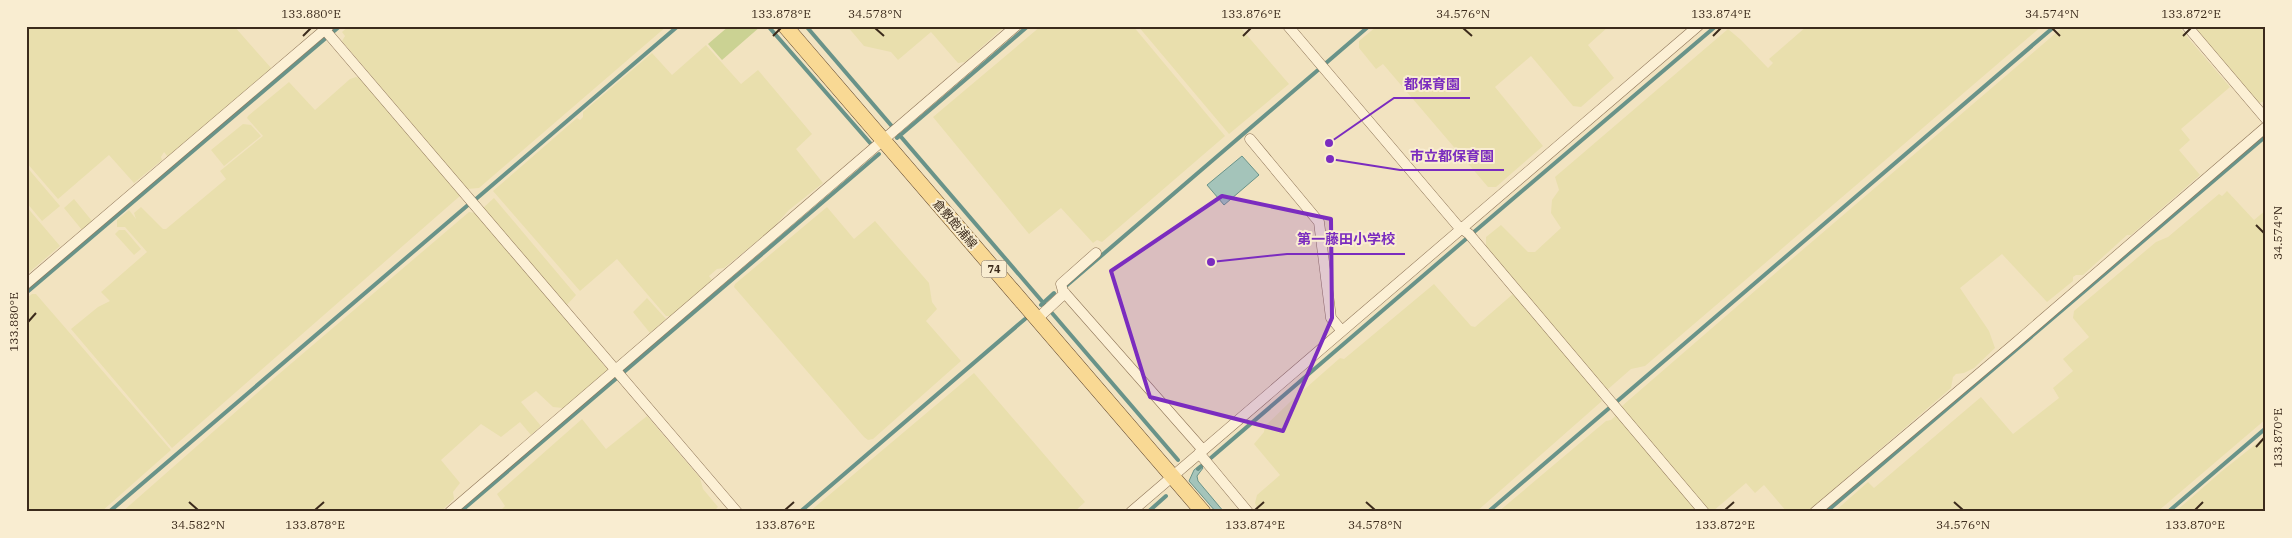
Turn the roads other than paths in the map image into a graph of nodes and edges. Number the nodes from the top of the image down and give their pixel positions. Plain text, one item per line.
1 (785, 26) edge
2 (1016, 26) edge
3 (1288, 26) edge
4 (1698, 26) edge
5 (2188, 26) edge
6 (329, 32) edge
7 (2266, 119) edge
8 (2266, 127) edge
9 (891, 133) junction
10 (1250, 139) dead end
11 (1462, 228) junction
12 (1096, 253) dead end
13 (26, 284) edge
14 (1065, 293) junction
15 (1045, 311) junction
16 (1342, 331) junction
17 (618, 374) junction
18 (1204, 457) junction
19 (1172, 477) junction
20 (450, 512) edge
21 (737, 512) edge
22 (1131, 512) edge
23 (1203, 512) edge
24 (1248, 512) edge
25 (1704, 512) edge
26 (1815, 512) edge

1 - 9 main road, 倉敷飽浦線 / 74
2 - 9 street
3 - 11 street
4 - 11 street
5 - 7 street
6 - 13 street
6 - 17 street
8 - 26 street
9 - 15 main road, 倉敷飽浦線 / 74
9 - 17 street
10 - 16 street
11 - 16 street
11 - 25 street
12 - 14 street
14 - 15 street
14 - 18 street
15 - 19 main road, 倉敷飽浦線 / 74
16 - 18 street
17 - 20 street
17 - 21 street
18 - 19 street
18 - 24 street
19 - 22 street
19 - 23 main road, 倉敷飽浦線 / 74

